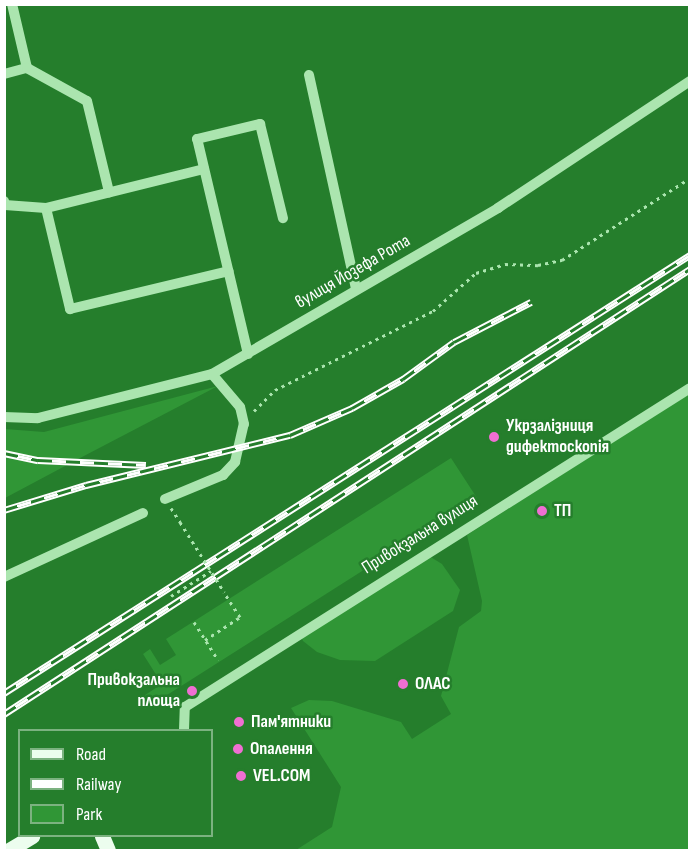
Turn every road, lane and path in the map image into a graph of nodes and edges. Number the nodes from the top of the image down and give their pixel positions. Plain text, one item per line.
1 (12, 4) edge
2 (27, 68) junction
3 (4, 74) edge
4 (309, 75) dead end
5 (690, 81) edge
6 (204, 169) junction
7 (690, 178) edge
8 (109, 192) junction
9 (4, 201) edge
10 (46, 208) junction
11 (283, 218) dead end
12 (229, 271) junction
13 (356, 288) junction
14 (248, 354) junction
15 (212, 374) junction
16 (690, 388) edge
17 (4, 417) edge
18 (244, 424) junction
19 (165, 499) dead end
20 (143, 513) dead end
21 (180, 522) dead end
22 (211, 571) junction
23 (4, 577) edge
24 (171, 596) dead end
25 (194, 622) dead end
26 (205, 640) junction
27 (218, 660) dead end
28 (185, 727) edge
29 (30, 837) edge
30 (9, 850) edge

1 - 2 street
2 - 3 street
2 - 8 street
4 - 13 street
5 - 13 street, вулиця Йозефа Рота
6 - 8 street
6 - 11 street
6 - 12 street
7 - 18 path
8 - 10 street
9 - 10 street
10 - 12 street
12 - 14 street
13 - 14 street, вулиця Йозефа Рота
14 - 15 street, вулиця Йозефа Рота
15 - 17 street, вулиця Йозефа Рота
15 - 18 street
16 - 28 street, Привокзальна вулиця
18 - 19 street
20 - 23 street
21 - 22 path, bridge
22 - 24 path
22 - 26 path, bridge
25 - 26 path
26 - 27 path
29 - 30 main road

